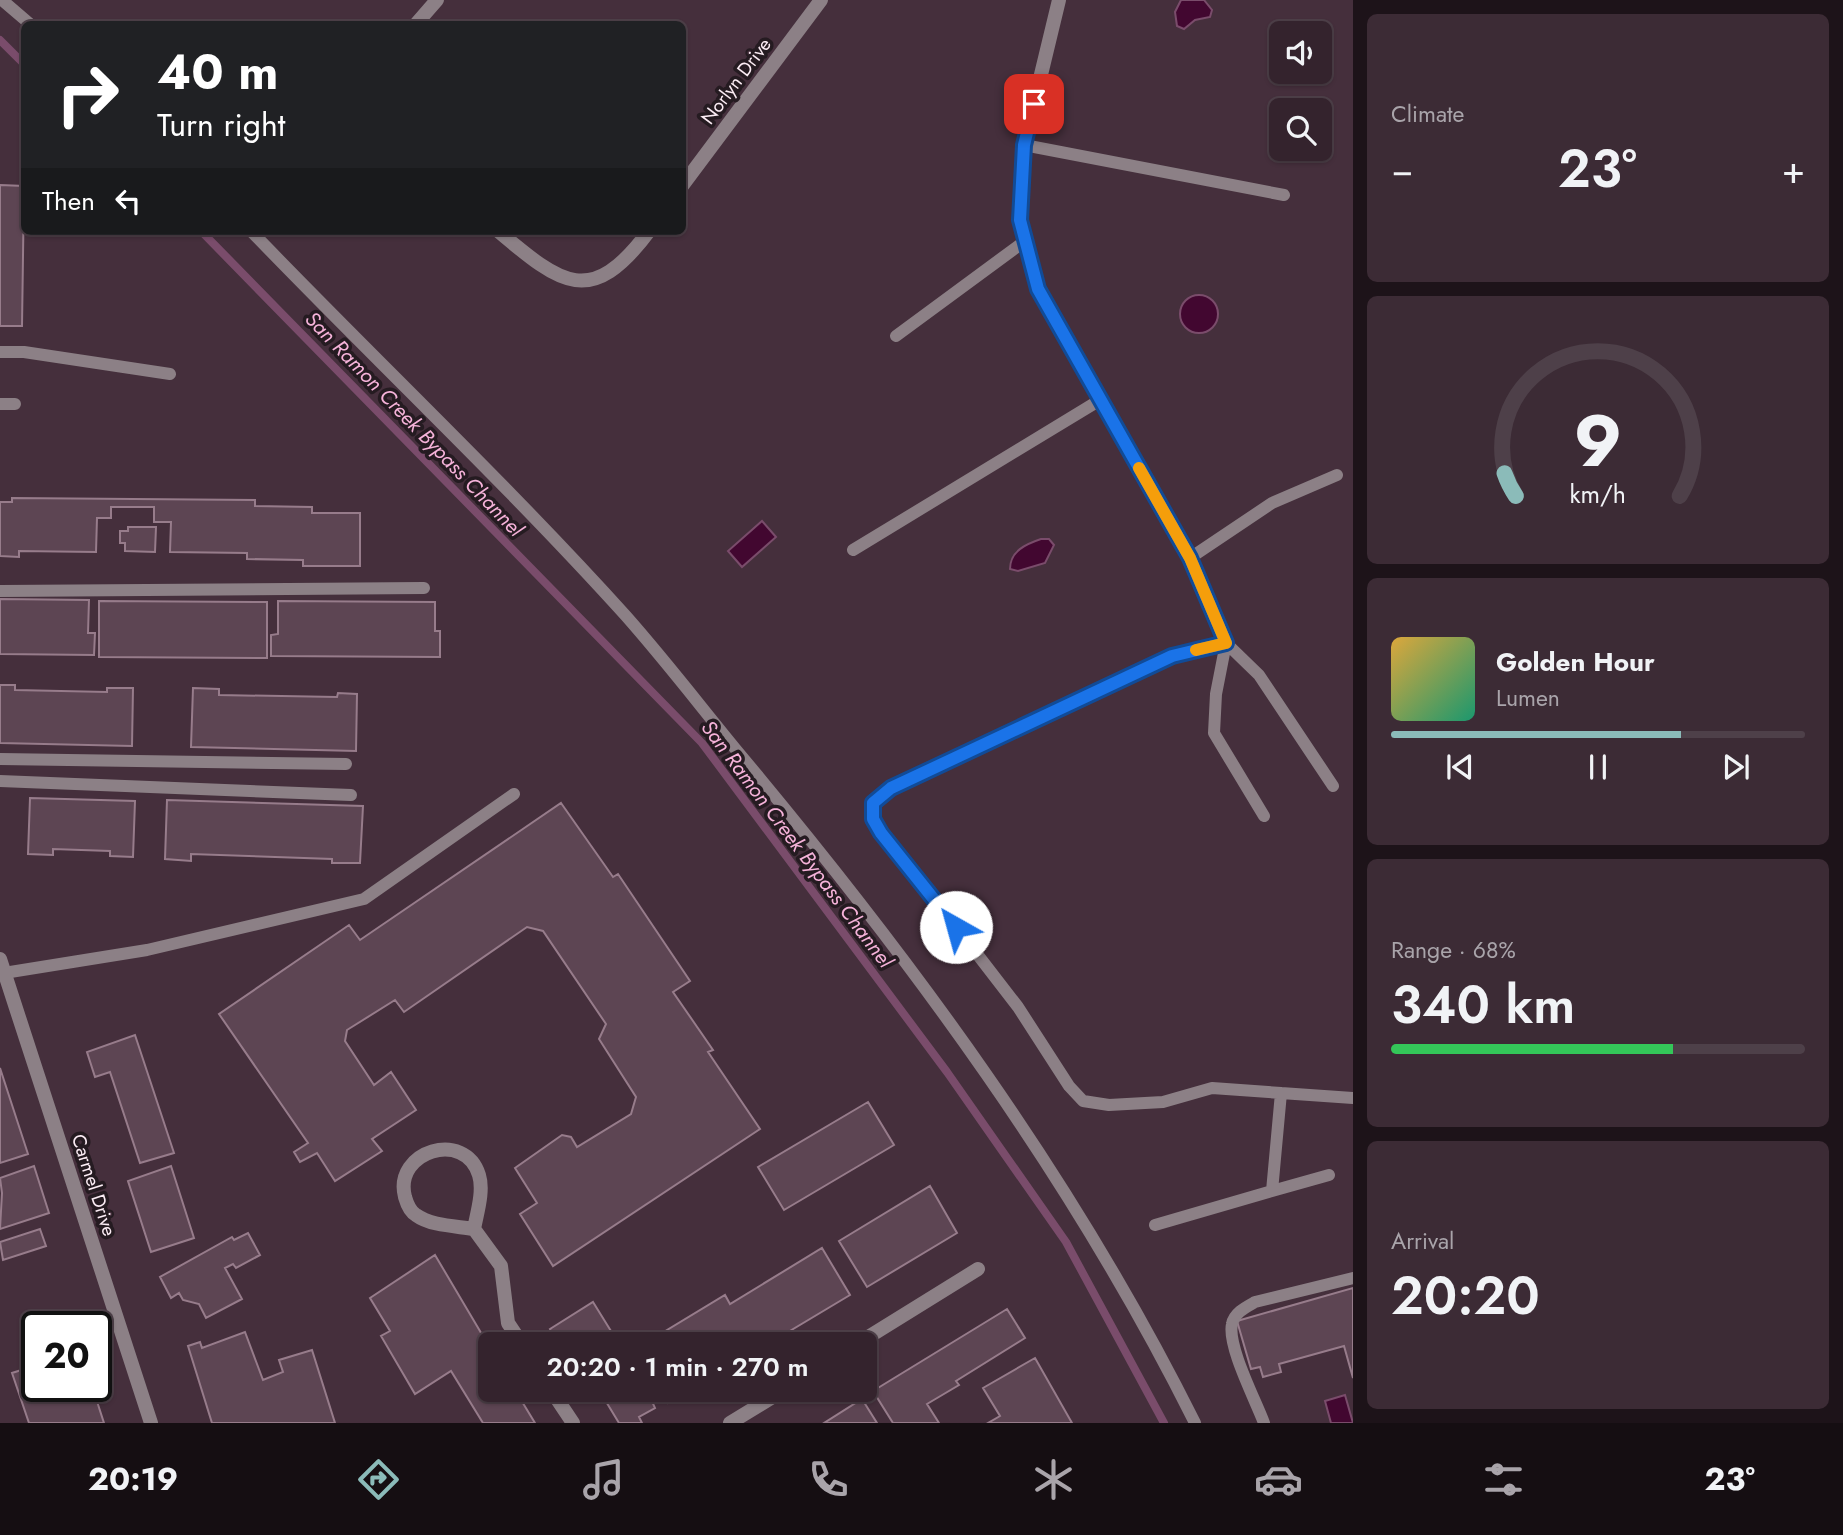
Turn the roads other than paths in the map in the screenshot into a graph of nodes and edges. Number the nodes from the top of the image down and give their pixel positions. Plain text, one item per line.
1 (2, 0) edge
2 (436, 0) edge
3 (821, 0) edge
4 (1059, 0) edge
5 (26, 21) edge
6 (418, 21) edge
7 (1024, 145) junction
8 (686, 181) edge
9 (1284, 195) dead end
10 (255, 235) edge
11 (503, 235) edge
12 (646, 235) edge
13 (1026, 242) junction
14 (896, 336) dead end
15 (0, 352) edge
16 (170, 373) dead end
17 (1100, 400) junction
18 (0, 404) edge
19 (15, 404) dead end
20 (1337, 475) dead end
21 (853, 550) dead end
22 (1190, 558) junction
23 (424, 588) dead end
24 (0, 591) edge
25 (1226, 643) junction
26 (0, 759) edge
27 (346, 764) dead end
28 (0, 781) edge
29 (1333, 786) dead end
30 (514, 794) dead end
31 (351, 795) dead end
32 (1264, 816) dead end
33 (1, 963) edge
34 (1281, 1093) junction
35 (1353, 1098) edge
36 (1329, 1175) dead end
37 (1272, 1191) junction
38 (1155, 1225) dead end
39 (474, 1229) junction
40 (978, 1269) dead end
41 (1353, 1278) edge
42 (514, 1332) edge
43 (876, 1332) edge
44 (559, 1402) edge
45 (764, 1402) edge
46 (151, 1423) edge
47 (573, 1423) edge
48 (730, 1423) edge
49 (1195, 1423) edge
50 (1264, 1423) edge

1 - 5 lane
2 - 6 street
3 - 8 street, Norlyn Drive
4 - 7 street
7 - 9 lane
7 - 13 street
10 - 49 lane
11 - 12 street
13 - 14 lane
13 - 17 street
15 - 16 lane
17 - 21 lane
17 - 22 street
18 - 19 lane
20 - 22 lane
22 - 25 street
23 - 24 lane
25 - 29 lane
25 - 32 lane
25 - 34 lane
26 - 27 lane
28 - 31 lane
30 - 33 lane
33 - 46 street, Carmel Drive
34 - 35 lane
34 - 37 lane
36 - 37 lane
37 - 38 lane
39 - 39 street
39 - 42 street
40 - 43 street
41 - 50 lane
44 - 47 street
45 - 48 street

